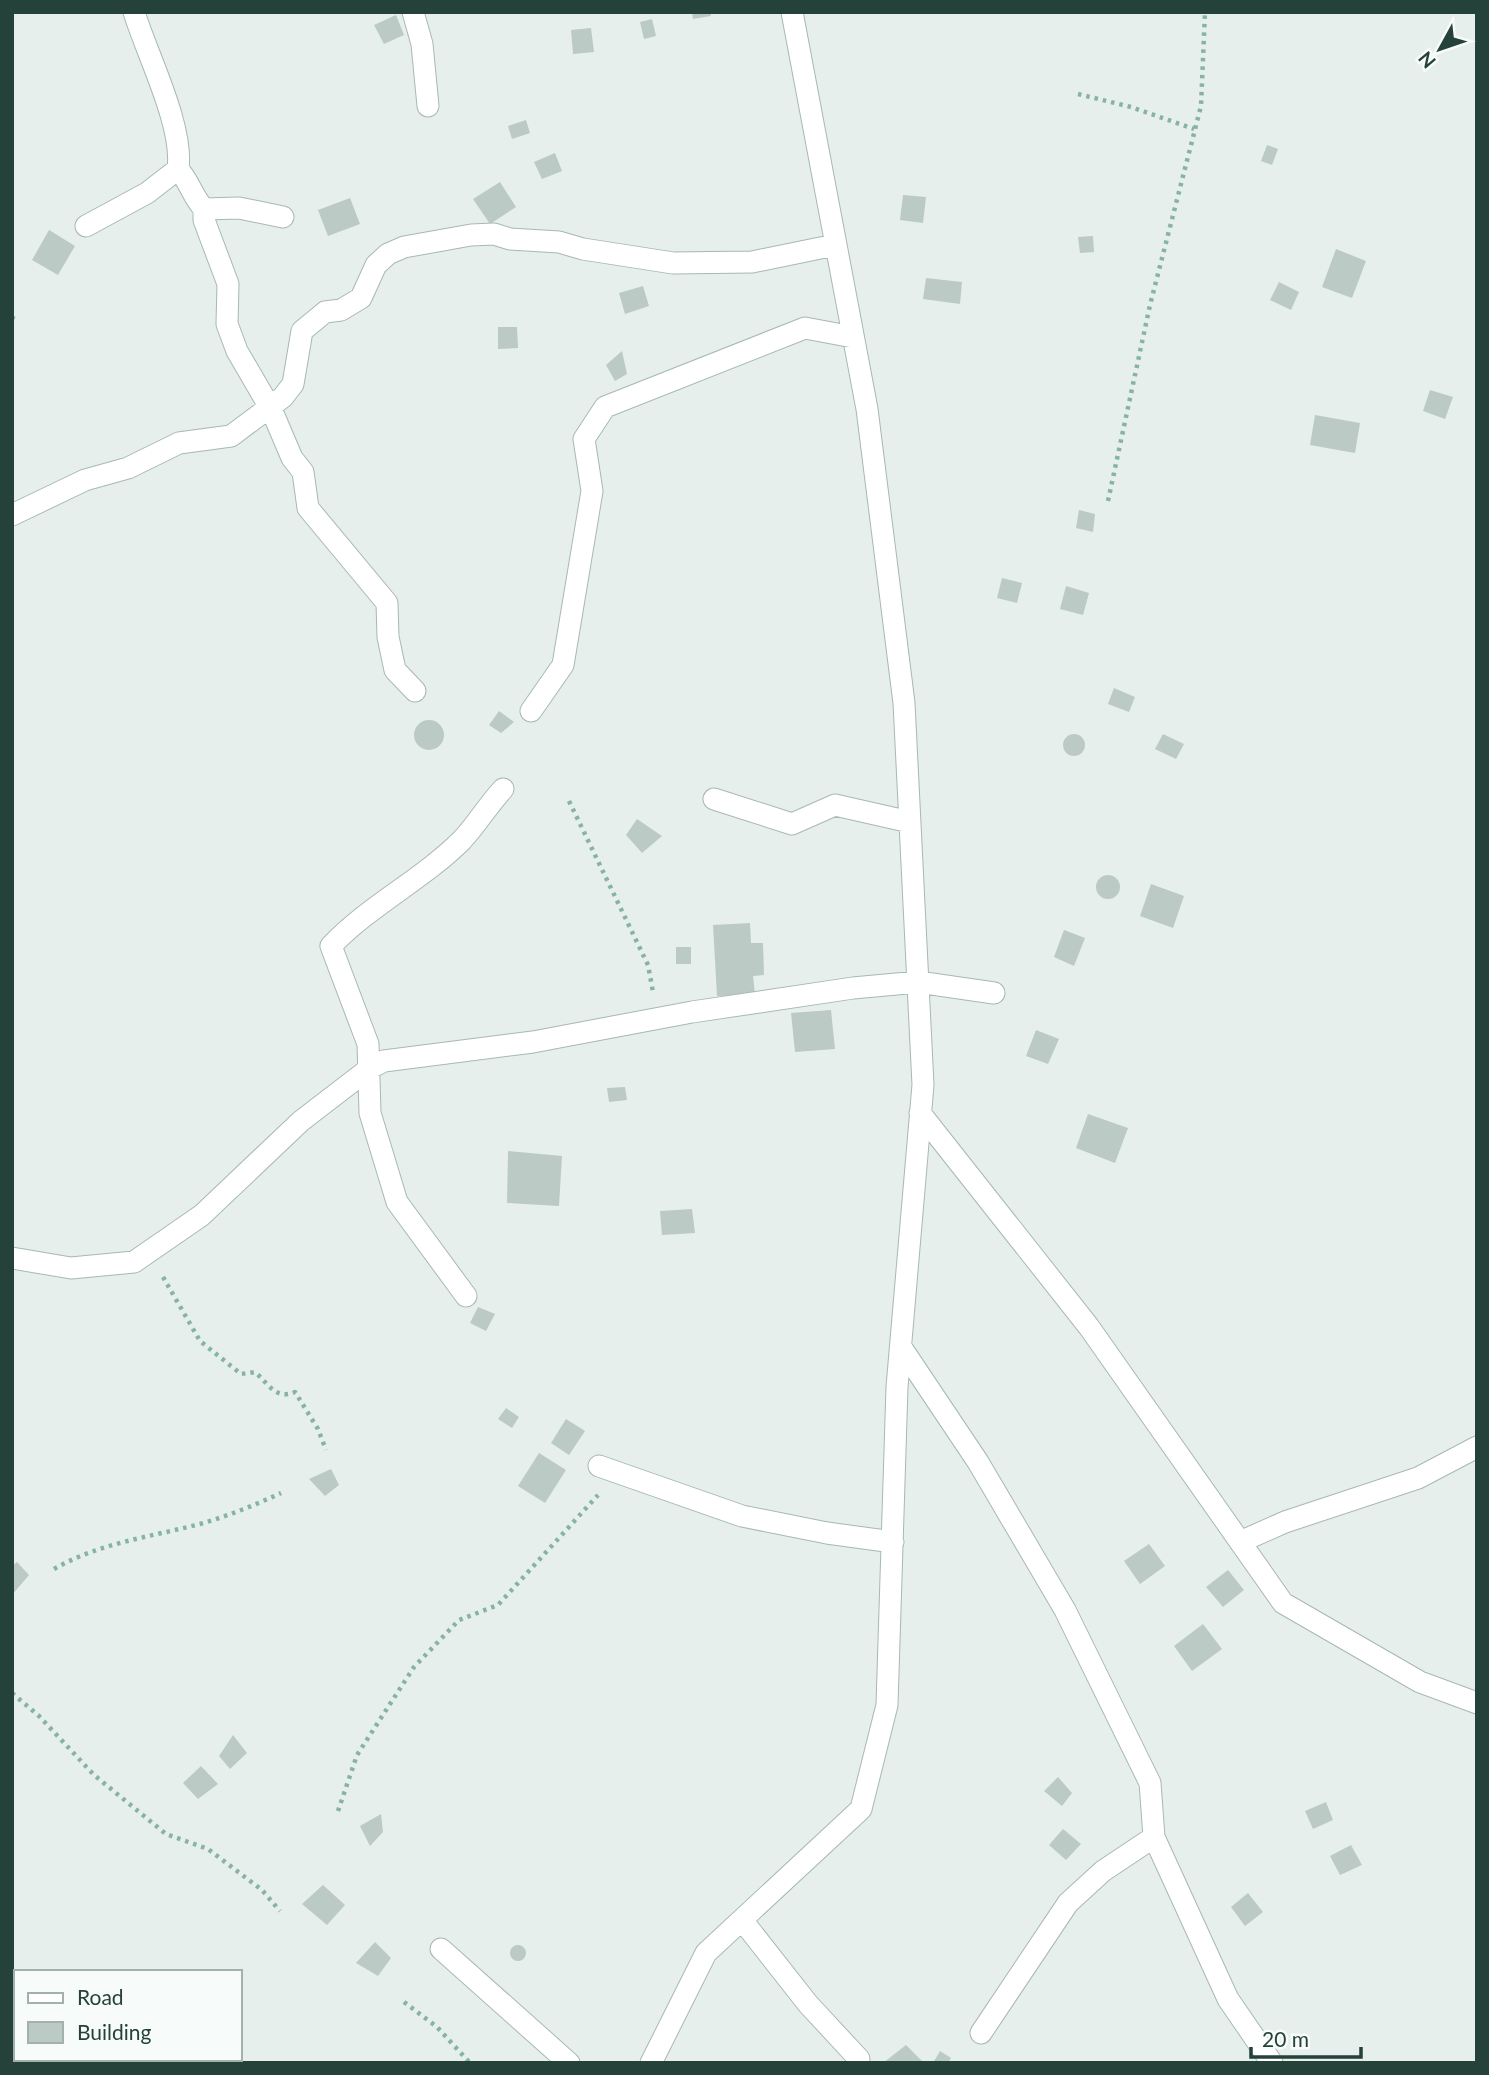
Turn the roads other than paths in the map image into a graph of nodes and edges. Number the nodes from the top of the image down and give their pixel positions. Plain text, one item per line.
1 (134, 12) edge
2 (413, 12) edge
3 (792, 12) edge
4 (428, 106) dead end
5 (178, 169) junction
6 (204, 209) junction
7 (283, 217) dead end
8 (86, 226) dead end
9 (835, 245) junction
10 (853, 337) junction
11 (268, 406) junction
12 (12, 515) edge
13 (415, 691) dead end
14 (530, 712) dead end
15 (503, 789) dead end
16 (714, 799) dead end
17 (910, 822) junction
18 (918, 982) junction
19 (994, 993) dead end
20 (368, 1069) junction
21 (920, 1113) junction
22 (12, 1258) edge
23 (466, 1296) dead end
24 (901, 1347) junction
25 (1477, 1447) edge
26 (608, 1470) road end
27 (892, 1542) junction
28 (1240, 1542) junction
29 (1477, 1703) edge
30 (1154, 1837) junction
31 (742, 1920) junction
32 (441, 1950) dead end
33 (981, 2033) dead end
34 (859, 2059) dead end
35 (569, 2063) edge
36 (651, 2063) edge
37 (1272, 2063) edge

1 - 5 street
2 - 4 street
3 - 9 street
5 - 6 street
5 - 8 street
6 - 7 street
6 - 11 street
9 - 10 street
9 - 11 street
10 - 14 street
10 - 17 street
11 - 12 street
11 - 13 street
15 - 20 street
16 - 17 street
17 - 18 street
18 - 19 street
18 - 20 street
18 - 21 street
20 - 22 street
20 - 23 street
21 - 24 street
21 - 28 street
24 - 27 street
24 - 30 street
25 - 28 street
26 - 27 street
27 - 31 street
28 - 29 street
30 - 33 street
30 - 37 street
31 - 34 street
31 - 36 street
32 - 35 street

